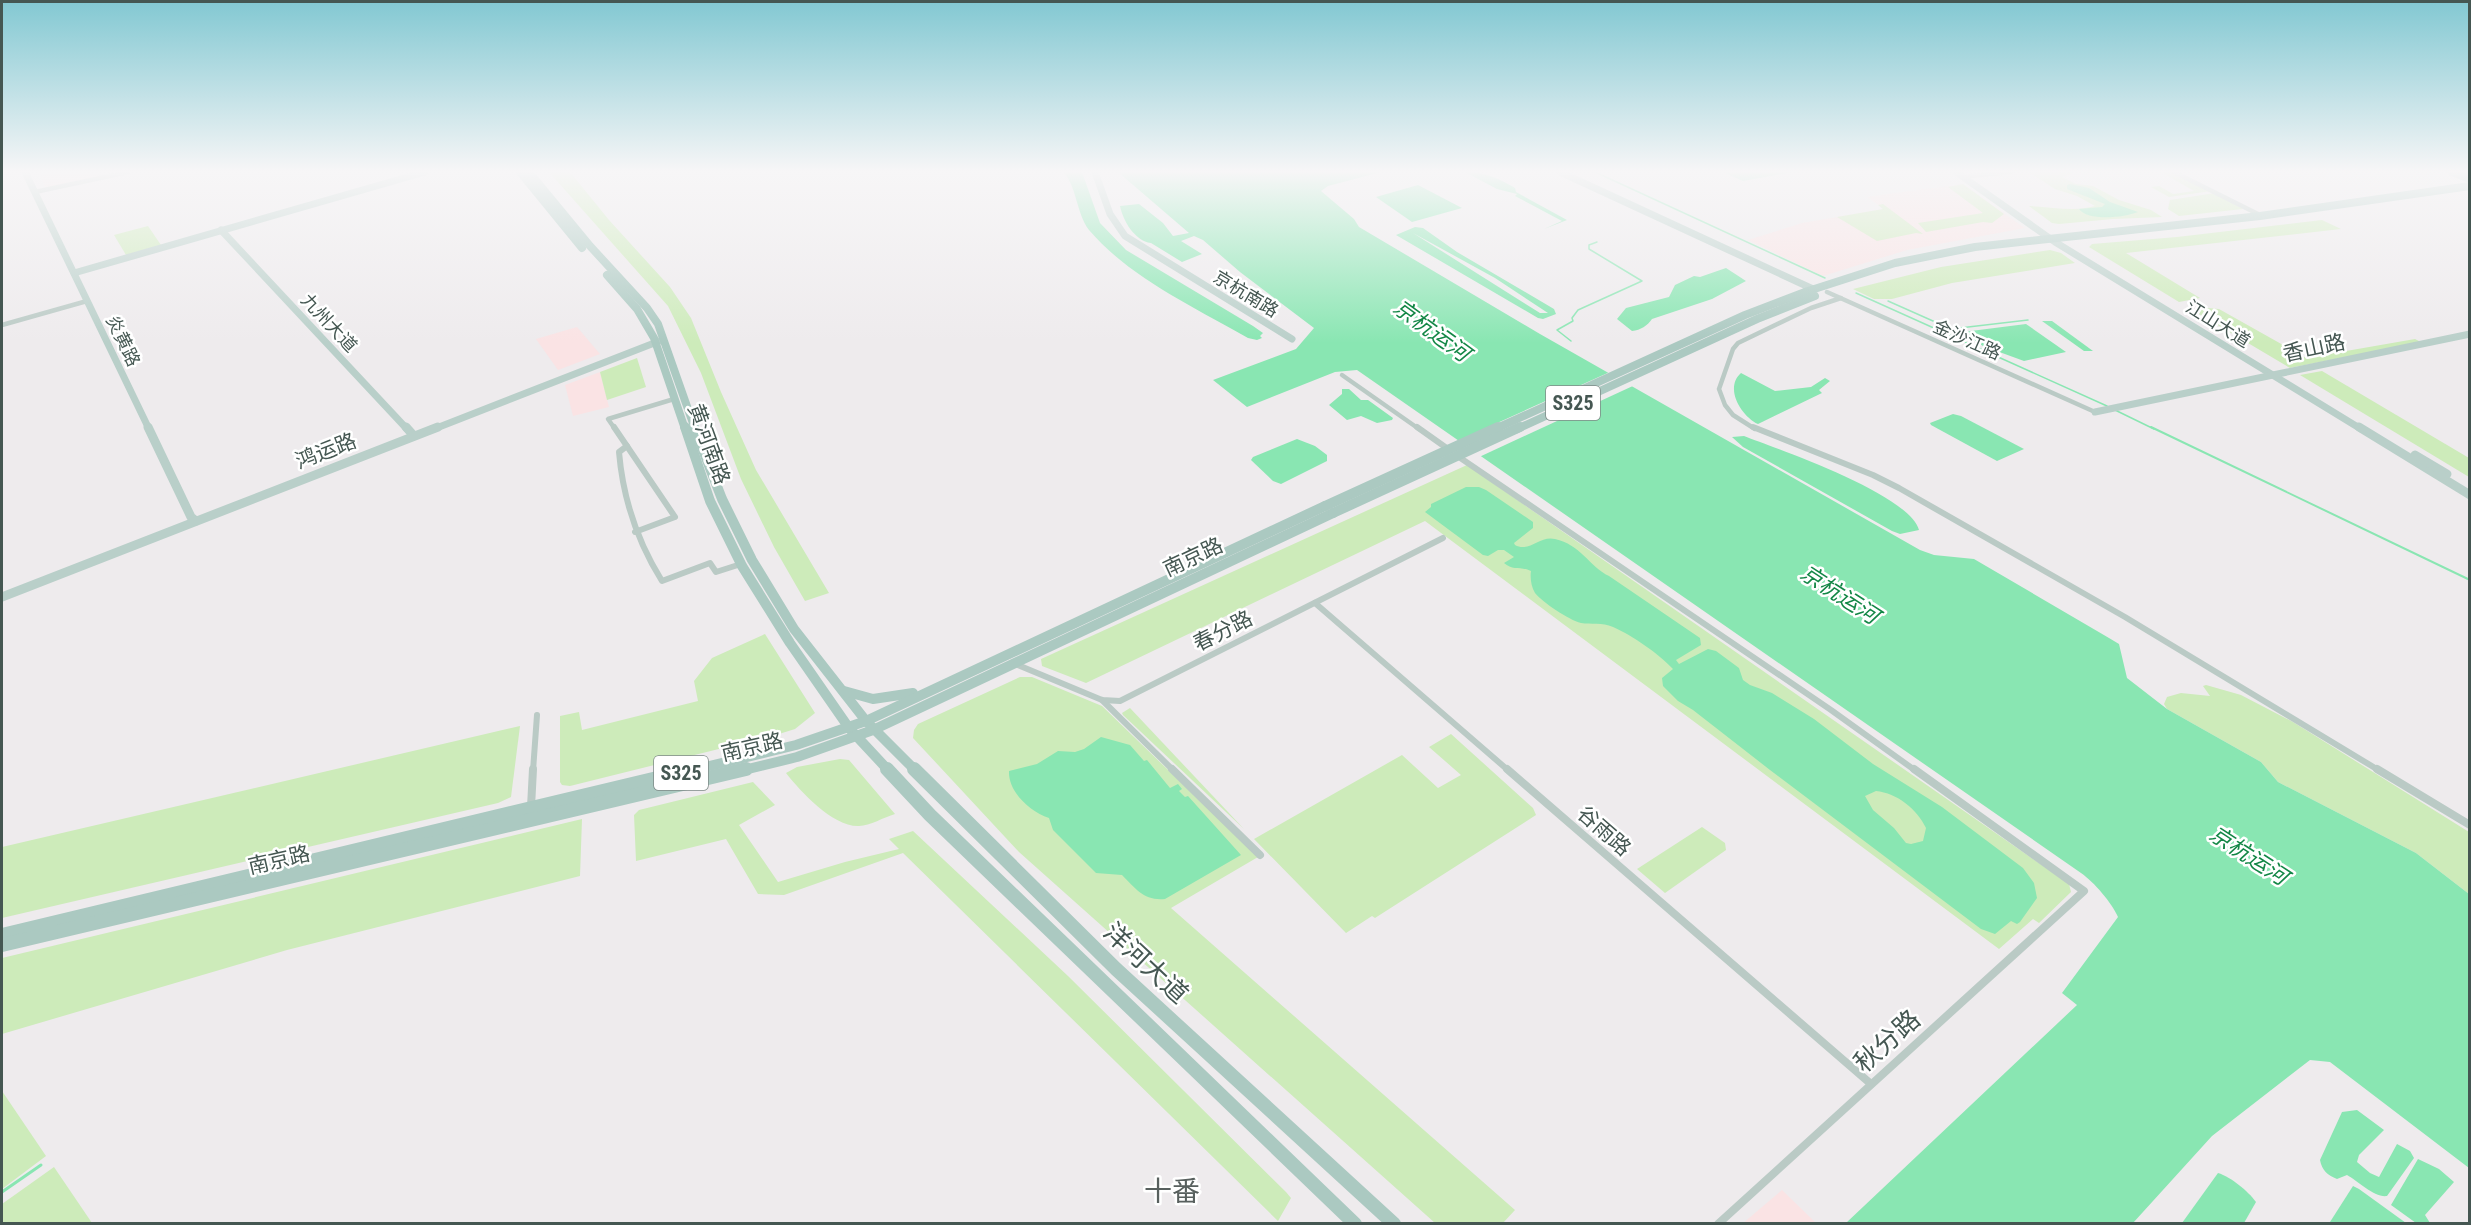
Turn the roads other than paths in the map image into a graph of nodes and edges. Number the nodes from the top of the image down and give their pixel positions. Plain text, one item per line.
1 (53, 229) edge
2 (566, 229) edge
3 (576, 229) edge
4 (1117, 229) edge
5 (1683, 229) edge
6 (1686, 229) edge
7 (2042, 229) edge
8 (2043, 229) edge
9 (2143, 229) edge
10 (2154, 229) edge
11 (221, 230) joint
12 (2056, 239) junction
13 (74, 273) junction
14 (1813, 291) junction
15 (1827, 292) junction
16 (1841, 298) junction
17 (87, 301) junction
18 (2, 325) edge
19 (2469, 334) edge
20 (659, 338) junction
21 (1292, 339) dead end
22 (1342, 375) dead end
23 (2276, 375) junction
24 (674, 399) junction
25 (2095, 412) joint
26 (412, 434) junction
27 (627, 446) junction
28 (2469, 488) edge
29 (2469, 495) edge
30 (1329, 510) junction
31 (193, 519) junction
32 (635, 532) junction
33 (1443, 538) dead end
34 (741, 564) junction
35 (2, 591) edge
36 (2, 597) edge
37 (1315, 603) junction
38 (1021, 648) junction
39 (1013, 663) junction
40 (841, 690) junction
41 (1102, 700) junction
42 (1120, 701) junction
43 (537, 715) dead end
44 (1119, 716) junction
45 (869, 725) junction
46 (852, 733) junction
47 (531, 814) junction
48 (2469, 825) edge
49 (1260, 855) dead end
50 (2, 935) edge
51 (2, 945) edge
52 (1871, 1084) junction
53 (1355, 1224) edge
54 (1394, 1224) edge
55 (1718, 1224) edge

1 - 13 street, 炎黄路
2 - 20 main road, 黄河南路
3 - 20 main road, 黄河南路
4 - 21 street, 京杭南路
5 - 14 street
6 - 14 street
7 - 12 street, 江山大道
8 - 12 street, 江山大道
9 - 12 main road, S325
10 - 12 main road, S325
11 - 13 street
11 - 26 street, 九州大道
12 - 14 main road, S325
12 - 15 main road, S325
12 - 23 street, 江山大道
13 - 17 street, 炎黄路
14 - 15 main road, S325
14 - 30 main road, S325, bridge
15 - 16 street, 金沙江路
16 - 25 street, 金沙江路
16 - 48 street
17 - 18 street
17 - 31 street, 炎黄路
19 - 23 street, 香山路
20 - 24 main road, 黄河南路
20 - 26 street, 鸿运路
20 - 40 main road, 黄河南路
22 - 52 street, 秋分路
23 - 25 street, 香山路
23 - 28 street, 江山大道
23 - 29 street, 江山大道
24 - 27 street
24 - 34 main road, 黄河南路
26 - 31 street, 鸿运路
27 - 32 street
27 - 32 street
30 - 38 main road, 南京路 / S325
30 - 39 main road, 南京路 / S325
31 - 35 street, 鸿运路
31 - 36 street, 鸿运路
32 - 34 street
33 - 37 street, 春分路
34 - 46 main road, 黄河南路
37 - 42 street, 春分路
37 - 52 street, 谷雨路
38 - 40 main road
38 - 45 main road, 南京路 / S325
39 - 41 street, 春分路
39 - 45 main road, 南京路 / S325
40 - 45 main road, 黄河南路
41 - 42 street, 春分路
41 - 44 street
42 - 44 street
43 - 47 street
44 - 49 street
45 - 46 main road, 南京路 / S325
45 - 54 main road, 洋河大道
46 - 47 main road, 南京路 / S325
46 - 53 main road, 洋河大道
47 - 50 main road, 南京路 / S325
47 - 51 main road, 南京路 / S325
52 - 55 street, 秋分路

